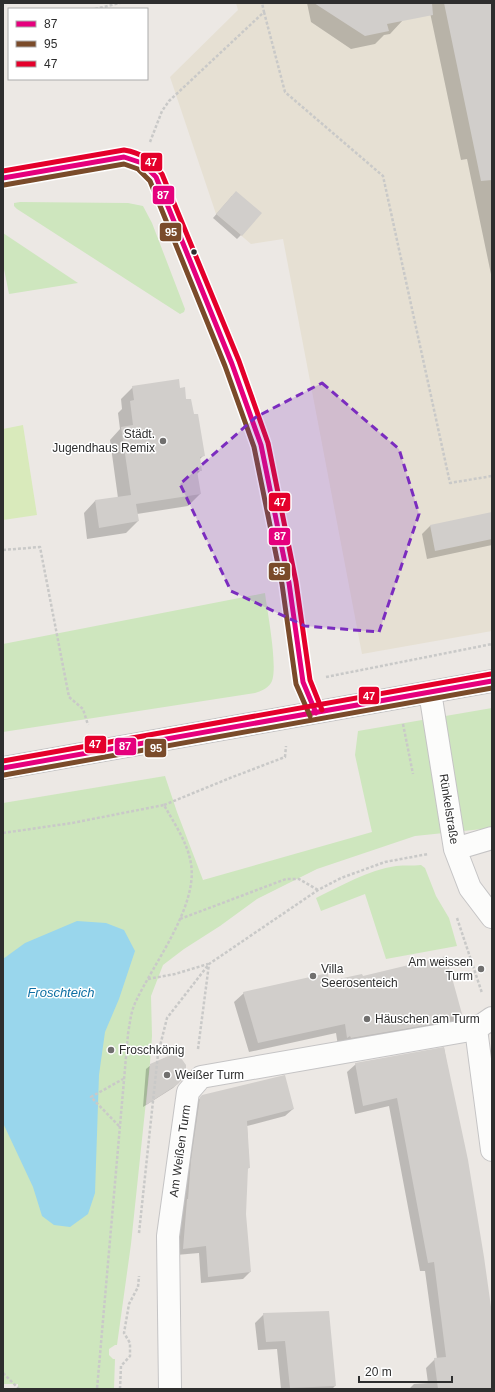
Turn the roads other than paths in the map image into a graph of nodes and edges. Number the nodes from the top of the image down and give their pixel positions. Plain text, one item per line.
1 (3, 178) edge
2 (492, 681) edge
3 (430, 692) junction
4 (316, 713) junction
5 (3, 768) edge
6 (492, 838) edge
7 (455, 849) junction
8 (492, 917) edge
9 (484, 1023) edge
10 (492, 1150) edge
11 (170, 1389) edge

1 - 4 lane
2 - 3 street
3 - 4 street
3 - 7 street, Rünkelstraße
4 - 5 street
6 - 7 street
7 - 8 street, Rünkelstraße
9 - 10 street
9 - 11 street, Am Weißen Turm

